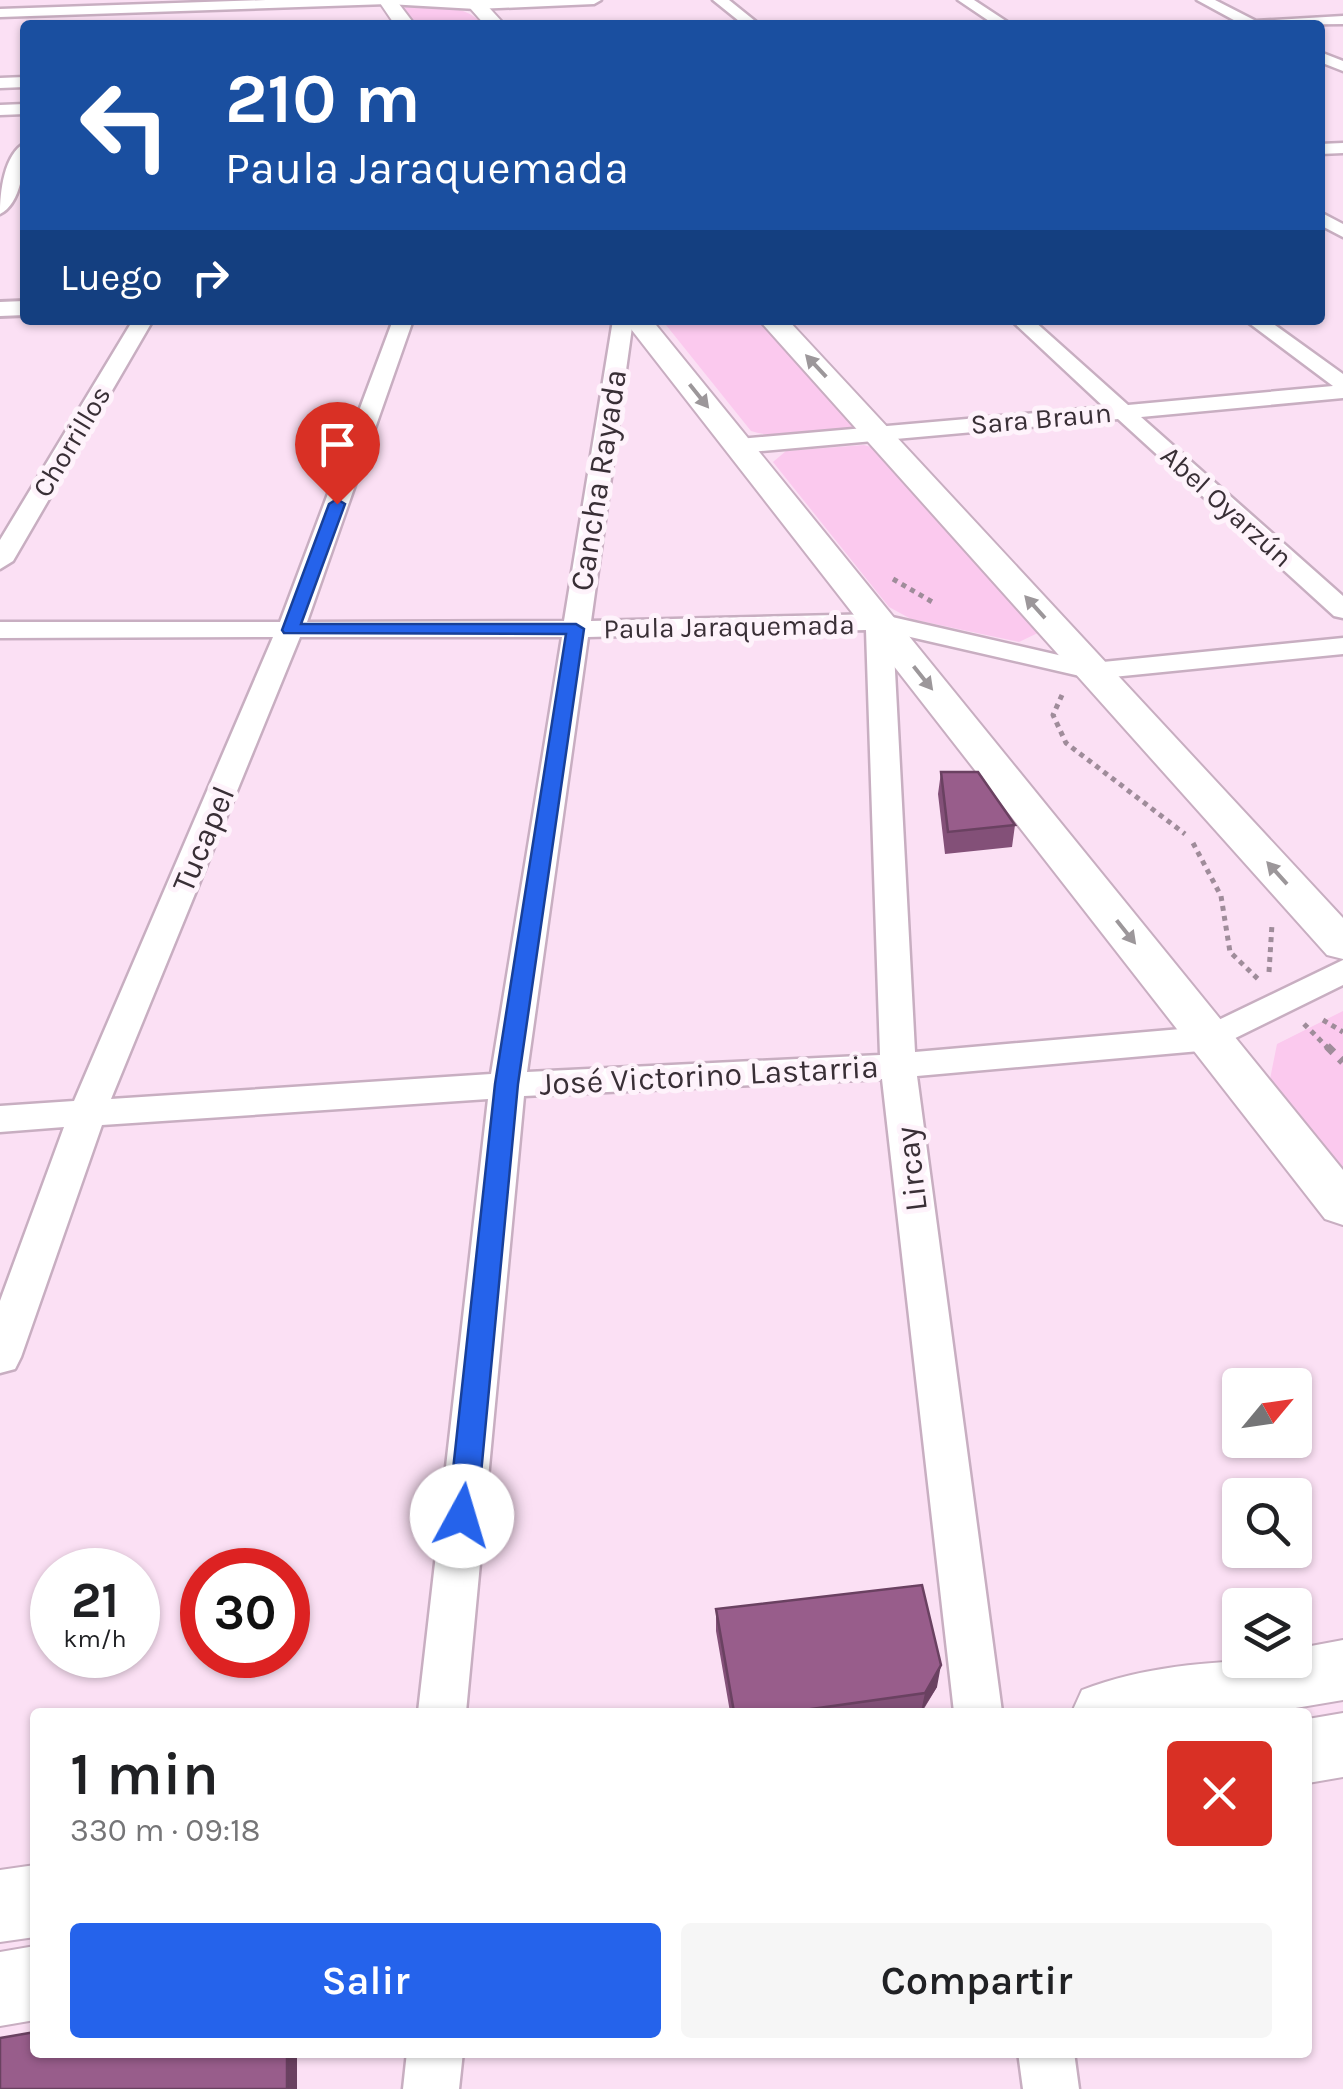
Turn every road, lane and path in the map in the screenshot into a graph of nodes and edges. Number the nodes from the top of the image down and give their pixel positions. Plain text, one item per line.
1 (388, 0) edge
2 (594, 0) edge
3 (720, 0) edge
4 (965, 0) edge
5 (1204, 0) edge
6 (474, 2) edge
7 (92, 12) edge
8 (0, 13) edge
9 (746, 20) edge
10 (997, 20) edge
11 (1243, 20) edge
12 (20, 158) edge
13 (5, 185) edge
14 (0, 209) edge
15 (140, 325) edge
16 (401, 325) edge
17 (622, 325) edge
18 (642, 325) edge
19 (778, 325) edge
20 (1027, 325) edge
21 (1261, 325) edge
22 (1343, 384) edge
23 (1343, 392) edge
24 (1122, 411) junction
25 (878, 433) junction
26 (739, 446) junction
27 (0, 561) edge
28 (1343, 610) edge
29 (879, 622) junction
30 (576, 629) junction
31 (0, 630) edge
32 (290, 630) junction
33 (1343, 646) edge
34 (1093, 671) junction
35 (1343, 945) edge
36 (1343, 971) edge
37 (1211, 1038) junction
38 (898, 1066) junction
39 (507, 1084) junction
40 (88, 1114) junction
41 (0, 1118) edge
42 (1343, 1206) edge
43 (0, 1357) edge
44 (1343, 1670) edge
45 (442, 1708) edge
46 (978, 1708) edge
47 (1128, 1708) edge
48 (1343, 1745) edge
49 (1312, 1750) edge
50 (30, 1902) edge
51 (0, 1906) edge
52 (30, 1984) edge
53 (0, 1989) edge
54 (435, 2058) edge
55 (1047, 2058) edge
56 (431, 2089) edge
57 (1051, 2089) edge

1 - 6 street
1 - 7 street
2 - 6 street
3 - 9 street
4 - 10 street
5 - 11 street
7 - 8 street
12 - 13 street
13 - 14 street
15 - 27 street, Chorrillos
16 - 32 street, Tucapel
17 - 30 street, Cancha Rayada
18 -> 26 main road
25 -> 19 main road
20 - 24 street, Abel Oyarzún
21 - 22 street
23 - 24 street, Sara Braun
24 - 25 street, Sara Braun
24 - 28 street, Abel Oyarzún
25 - 26 street, Sara Braun
34 -> 25 main road
26 - 29 main road
29 - 30 street, Paula Jaraquemada
29 - 34 street, Paula Jaraquemada
29 -> 37 main road
29 - 38 street, Lircay
30 - 32 street, Paula Jaraquemada
30 - 39 street, Cancha Rayada
31 - 32 street, Paula Jaraquemada
32 - 40 street, Tucapel
33 - 34 street, Paula Jaraquemada
35 -> 34 main road
36 - 37 street, José Victorino Lastarria
37 - 38 street, José Victorino Lastarria
37 - 42 main road
38 - 39 street, José Victorino Lastarria
38 - 46 street, Lircay
39 - 40 street, José Victorino Lastarria
39 - 45 street, Cancha Rayada
40 - 41 street, José Victorino Lastarria
40 - 43 street, Tucapel
44 - 47 main road
48 - 49 main road
50 - 51 main road
52 - 53 main road
54 - 56 street
55 - 57 street

